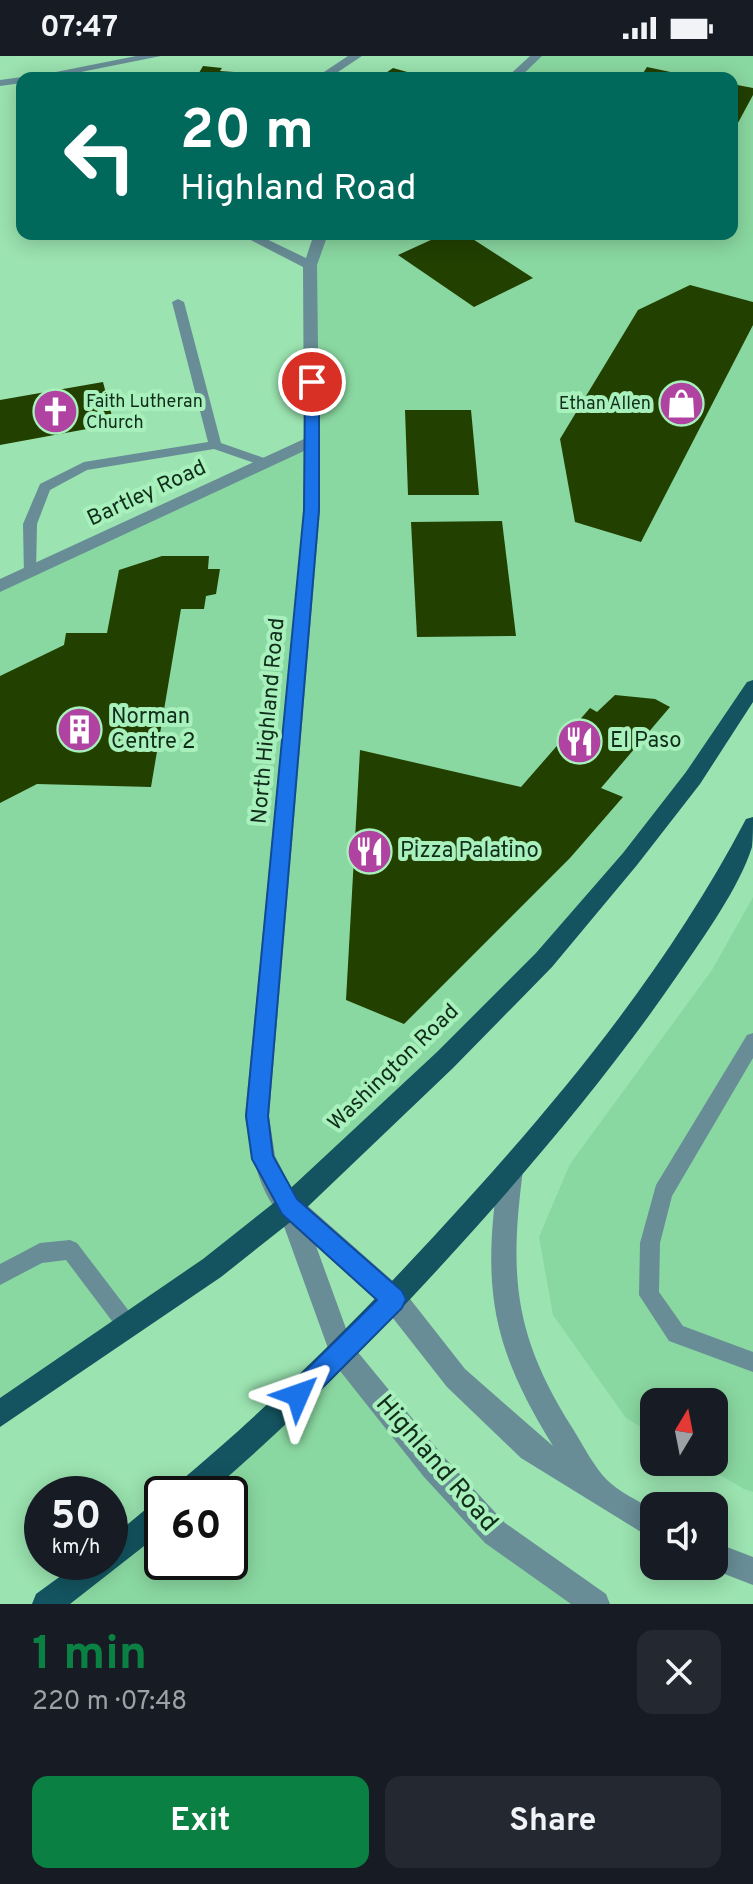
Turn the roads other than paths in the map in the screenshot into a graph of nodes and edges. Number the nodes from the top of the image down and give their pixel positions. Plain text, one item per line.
1 (155, 56) edge
2 (356, 56) edge
3 (536, 56) edge
4 (136, 63) edge
5 (74, 72) edge
6 (331, 72) edge
7 (519, 72) edge
8 (258, 240) edge
9 (319, 240) edge
10 (310, 265) junction
11 (178, 302) dead end
12 (313, 441) junction
13 (215, 445) junction
14 (266, 463) junction
15 (29, 573) junction
16 (0, 586) edge
17 (753, 687) edge
18 (753, 825) edge
19 (753, 1042) edge
20 (511, 1170) junction
21 (289, 1207) junction
22 (0, 1275) edge
23 (394, 1299) junction
24 (128, 1326) junction
25 (342, 1353) junction
26 (753, 1362) edge
27 (0, 1414) edge
28 (209, 1476) edge
29 (599, 1491) junction
30 (640, 1517) edge
31 (144, 1529) edge
32 (128, 1542) edge
33 (728, 1561) edge
34 (753, 1571) edge
35 (79, 1580) edge
36 (46, 1604) edge
37 (596, 1604) edge

1 - 4 street
2 - 6 street
3 - 7 street
4 - 5 street
8 - 10 street
9 - 10 street, North Highland Road
10 - 12 street, North Highland Road
11 - 13 lane
12 - 14 street, Bartley Road
12 - 21 street, North Highland Road
13 - 14 lane
13 - 15 lane
14 - 15 street, Bartley Road
15 - 16 street, Bartley Road
17 - 21 main road, Washington Road
18 - 20 main road
19 - 26 lane
20 - 23 main road
20 - 29 street
21 - 23 street
21 - 24 main road, Washington Road
21 - 25 street, Highland Road
22 - 24 lane
23 - 25 main road
23 - 29 street
24 - 27 main road, Washington Road
25 - 28 main road
25 - 37 street, Highland Road
29 - 30 street
31 - 32 main road
33 - 34 street
35 - 36 main road

